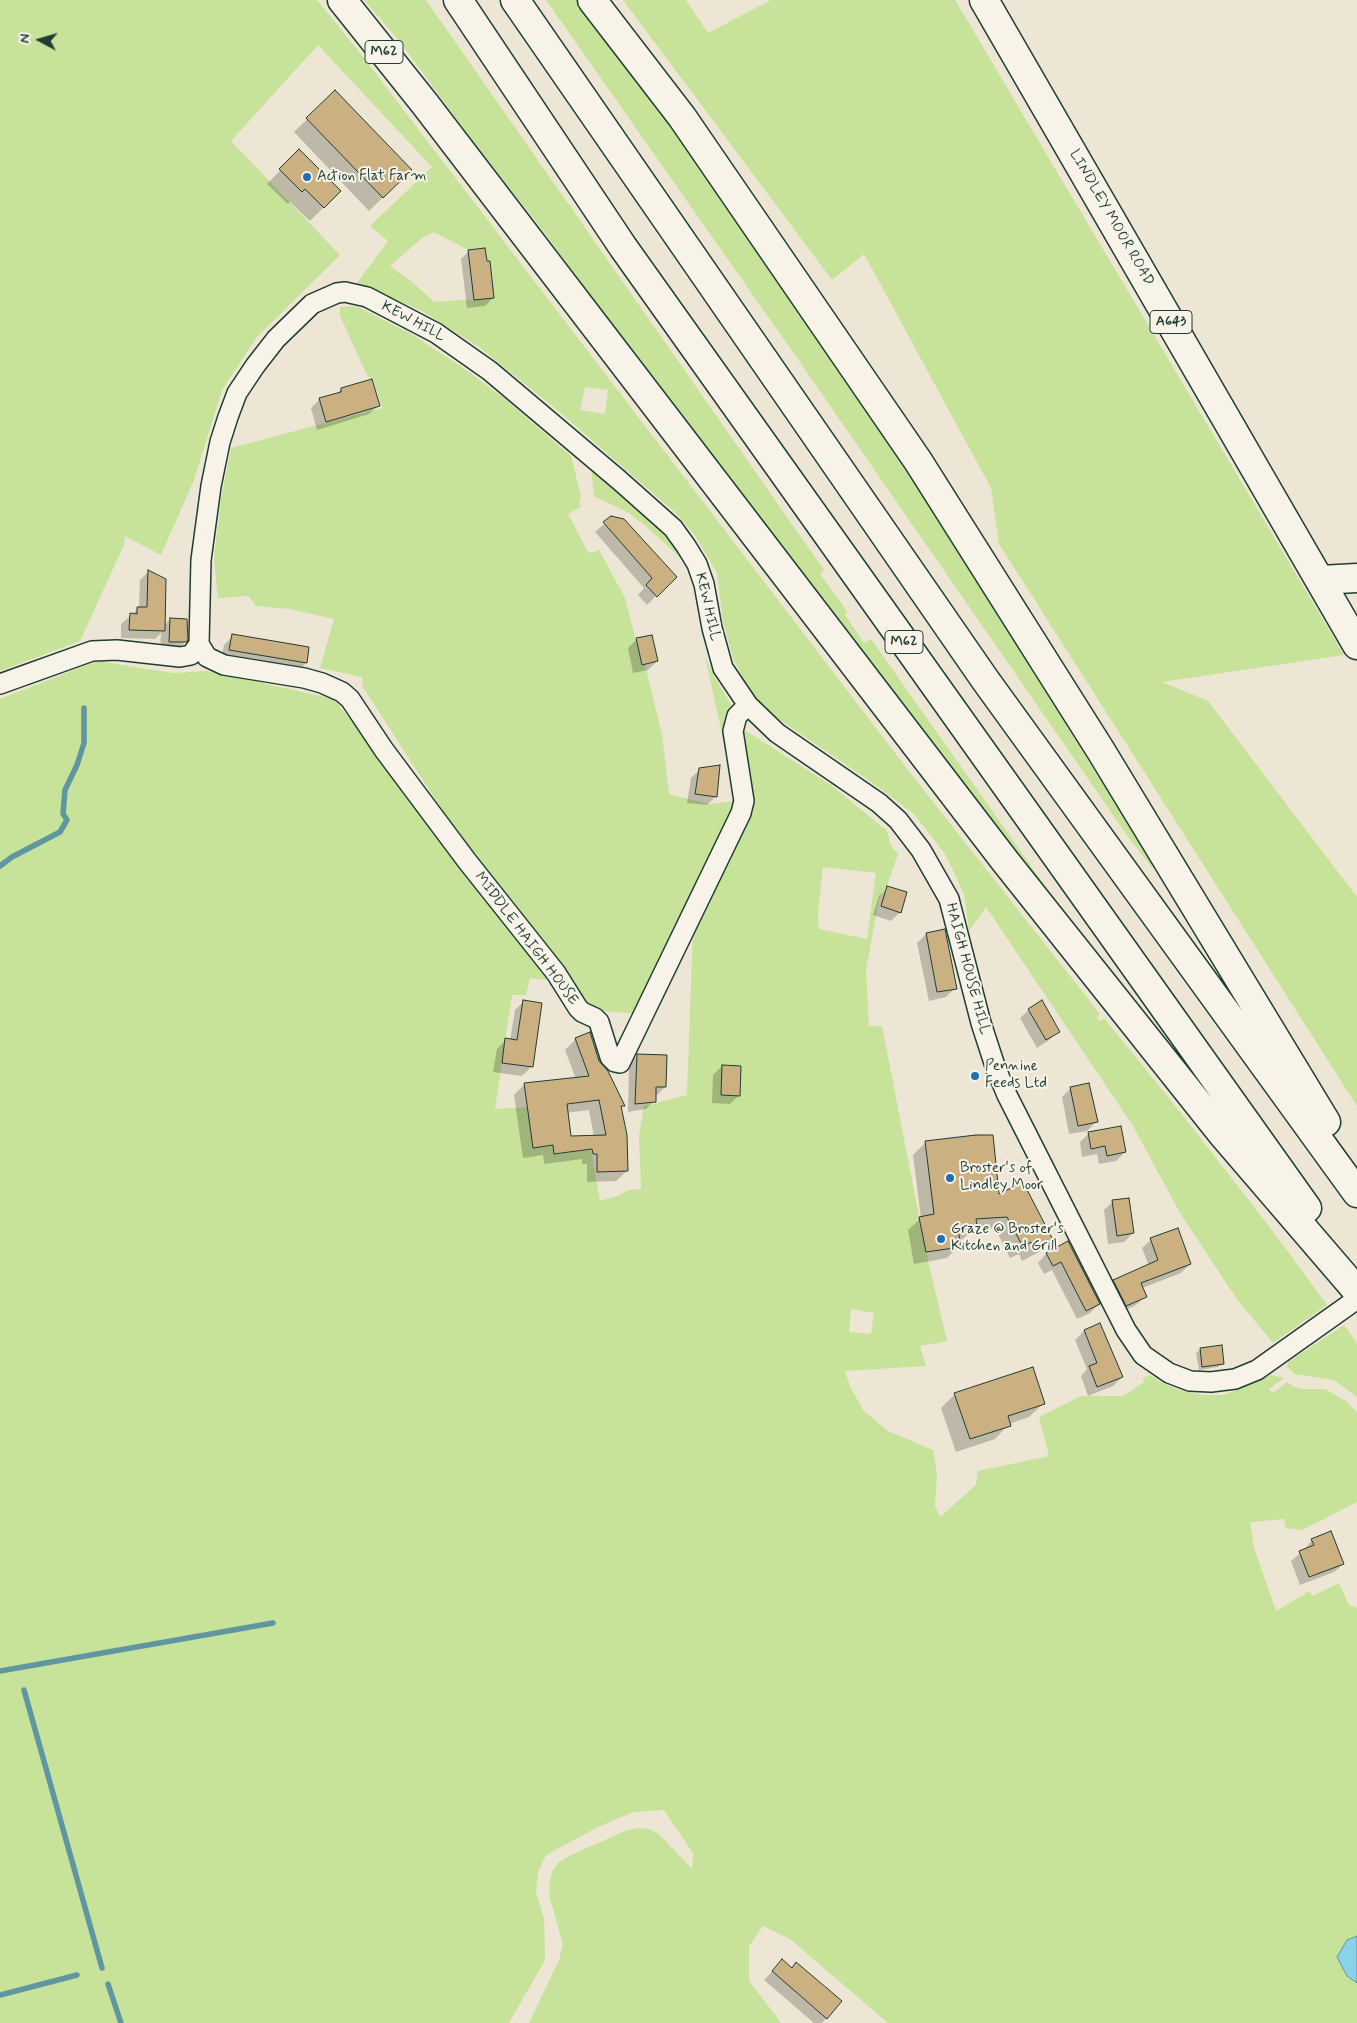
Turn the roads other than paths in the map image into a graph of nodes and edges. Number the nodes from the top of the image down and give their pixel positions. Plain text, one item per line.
1 (342, 0) edge
2 (458, 0) edge
3 (515, 0) edge
4 (592, 0) edge
5 (984, 0) edge
6 (1357, 578) edge
7 (1320, 580) junction
8 (199, 644) junction
9 (1357, 644) edge
10 (723, 668) joint
11 (0, 684) edge
12 (748, 705) junction
13 (1357, 1174) edge
14 (1357, 1193) edge
15 (1357, 1278) edge
16 (1357, 1291) edge
17 (1357, 1299) edge

1 - 16 main road, M62
2 - 15 main road, M62
3 - 14 main road
4 - 13 main road
5 - 7 main road, LINDLEY MOOR ROAD / A643
6 - 7 main road
7 - 9 main road, LINDLEY MOOR ROAD / A643
8 - 10 street, KEW HILL
8 - 11 street
8 - 12 street, MIDDLE HAIGH HOUSE
10 - 12 street, HAIGH HOUSE HILL
12 - 17 street, HAIGH HOUSE HILL

